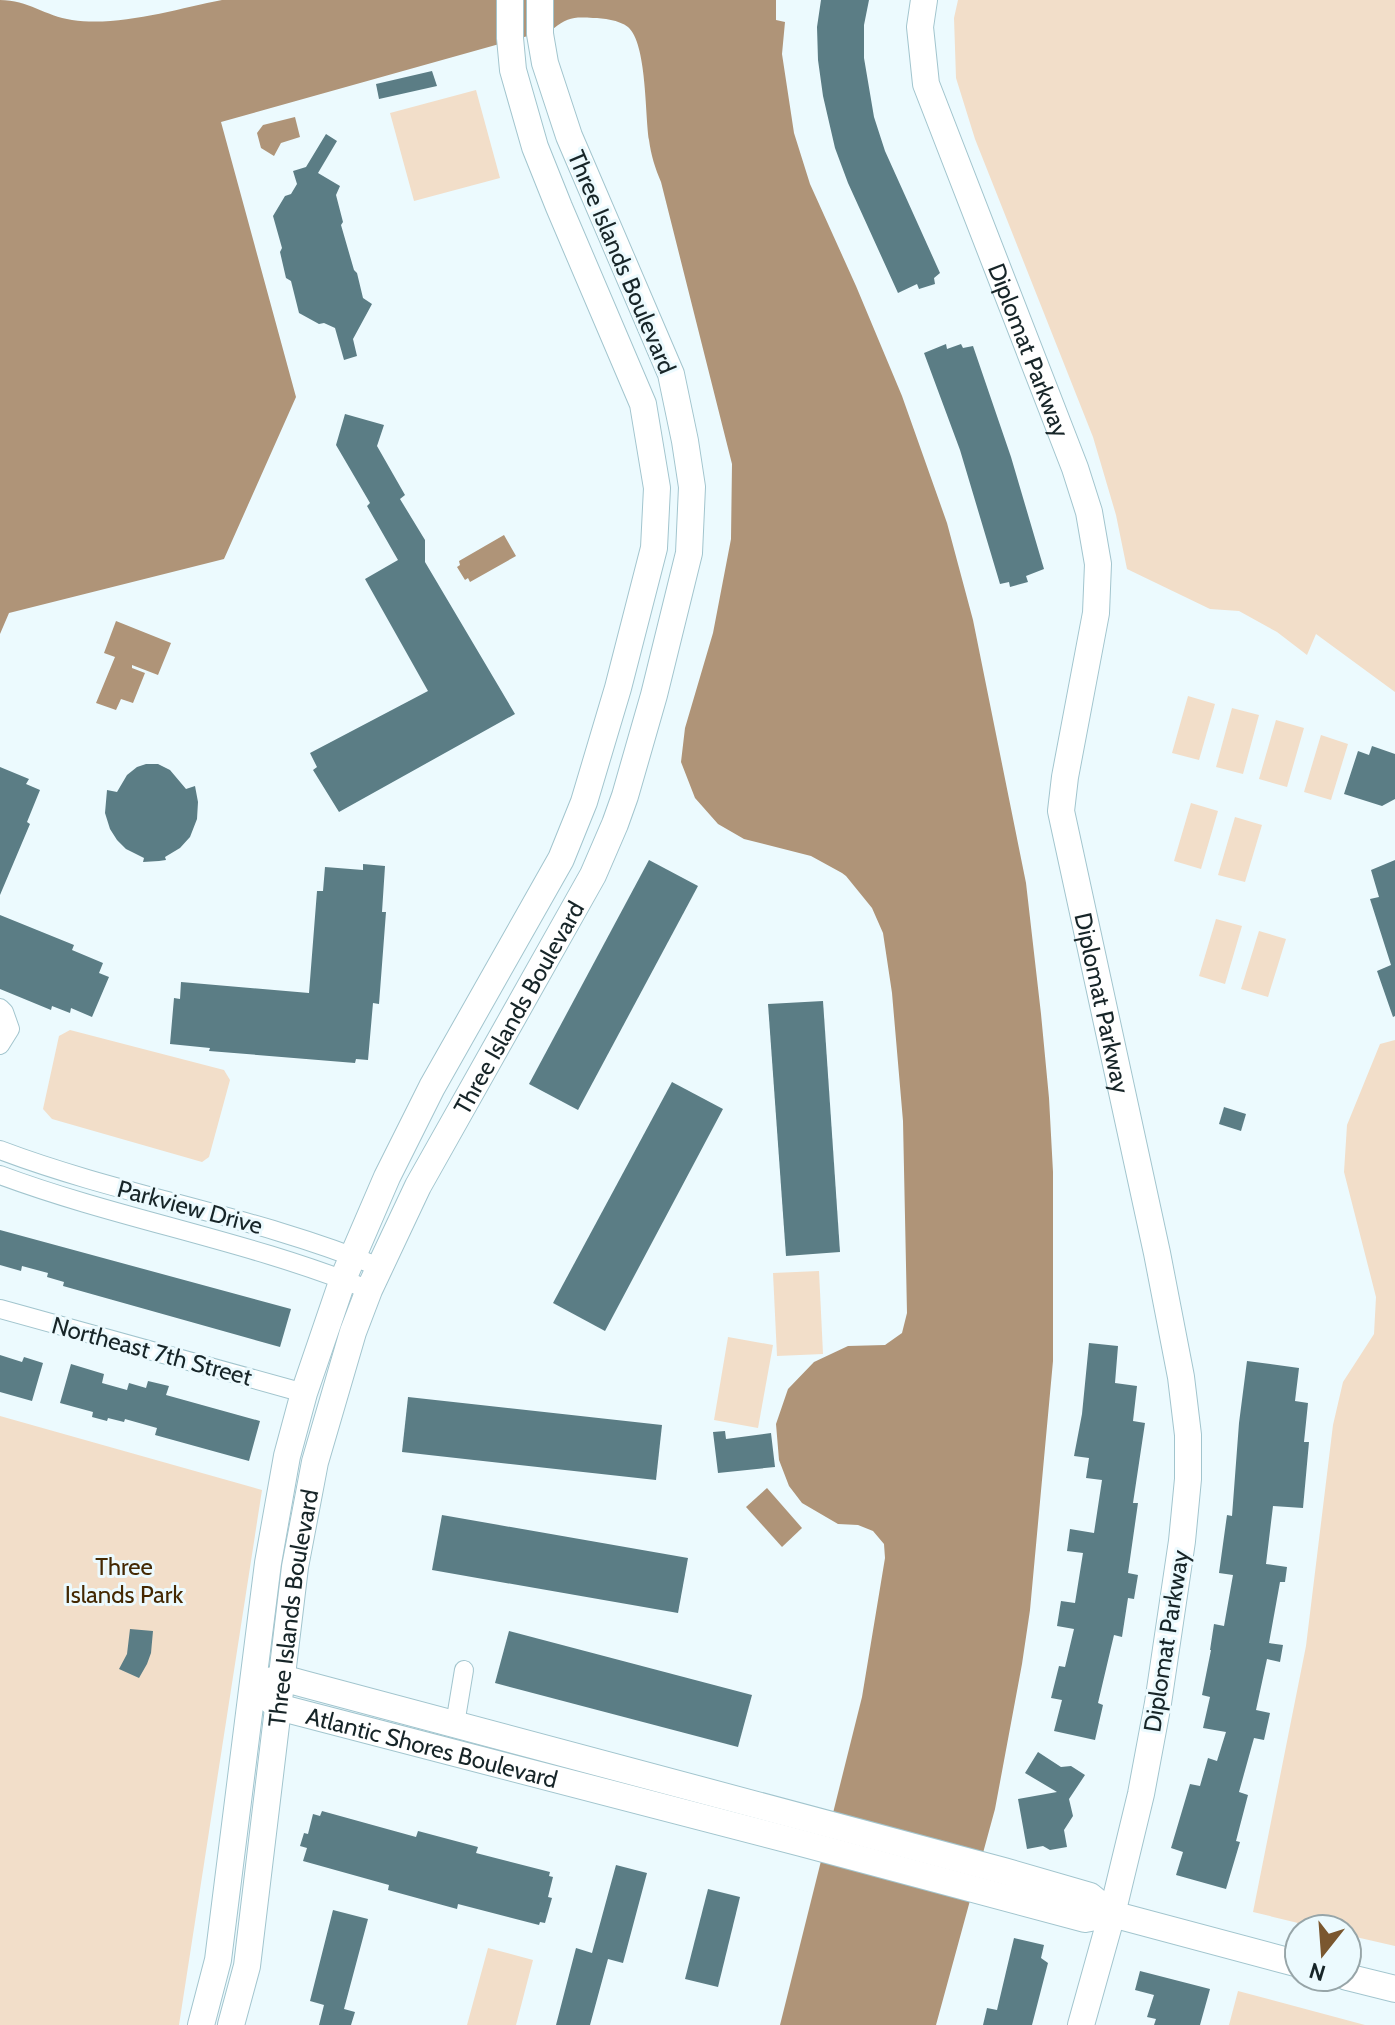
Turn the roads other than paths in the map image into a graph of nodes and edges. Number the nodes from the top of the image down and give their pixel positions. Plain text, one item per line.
1 (510, 0) edge
2 (540, 0) edge
3 (924, 0) edge
4 (609, 717) junction
5 (645, 727) junction
6 (580, 812) junction
7 (615, 824) junction
8 (0, 1008) edge
9 (0, 1045) edge
10 (0, 1150) edge
11 (0, 1175) edge
12 (348, 1268) junction
13 (374, 1279) junction
14 (0, 1309) edge
15 (304, 1393) junction
16 (464, 1670) dead end
17 (282, 1678) junction
18 (253, 1685) junction
19 (278, 1707) junction
20 (455, 1724) junction
21 (805, 1831) junction
22 (1112, 1914) junction
23 (1283, 1960) edge
24 (1363, 1981) edge
25 (1395, 1989) edge
26 (201, 2025) edge
27 (231, 2025) edge
28 (1081, 2025) edge

1 - 4 street, Three Islands Boulevard
2 - 5 street, Three Islands Boulevard
3 - 22 street, Diplomat Parkway
4 - 5 street
4 - 6 street, Three Islands Boulevard
5 - 7 street, Three Islands Boulevard
6 - 7 street
6 - 12 street, Three Islands Boulevard
7 - 13 street, Three Islands Boulevard
8 - 9 street
10 - 12 street, Parkview Drive
11 - 12 street, Parkview Drive
12 - 13 street, Parkview Drive
12 - 15 street, Three Islands Boulevard
13 - 17 street, Three Islands Boulevard
14 - 15 street, Northeast 7th Street
15 - 18 street, Three Islands Boulevard
16 - 20 street
17 - 18 street, Atlantic Shores Boulevard
17 - 19 street, Three Islands Boulevard
17 - 20 street, Atlantic Shores Boulevard
18 - 19 street, Atlantic Shores Boulevard
18 - 26 street, Three Islands Boulevard
19 - 21 street, Atlantic Shores Boulevard
19 - 27 street, Three Islands Boulevard
20 - 21 street, Atlantic Shores Boulevard
21 - 22 street, Atlantic Shores Boulevard
22 - 23 street, Atlantic Shores Boulevard
22 - 28 street, Diplomat Parkway
24 - 25 street

